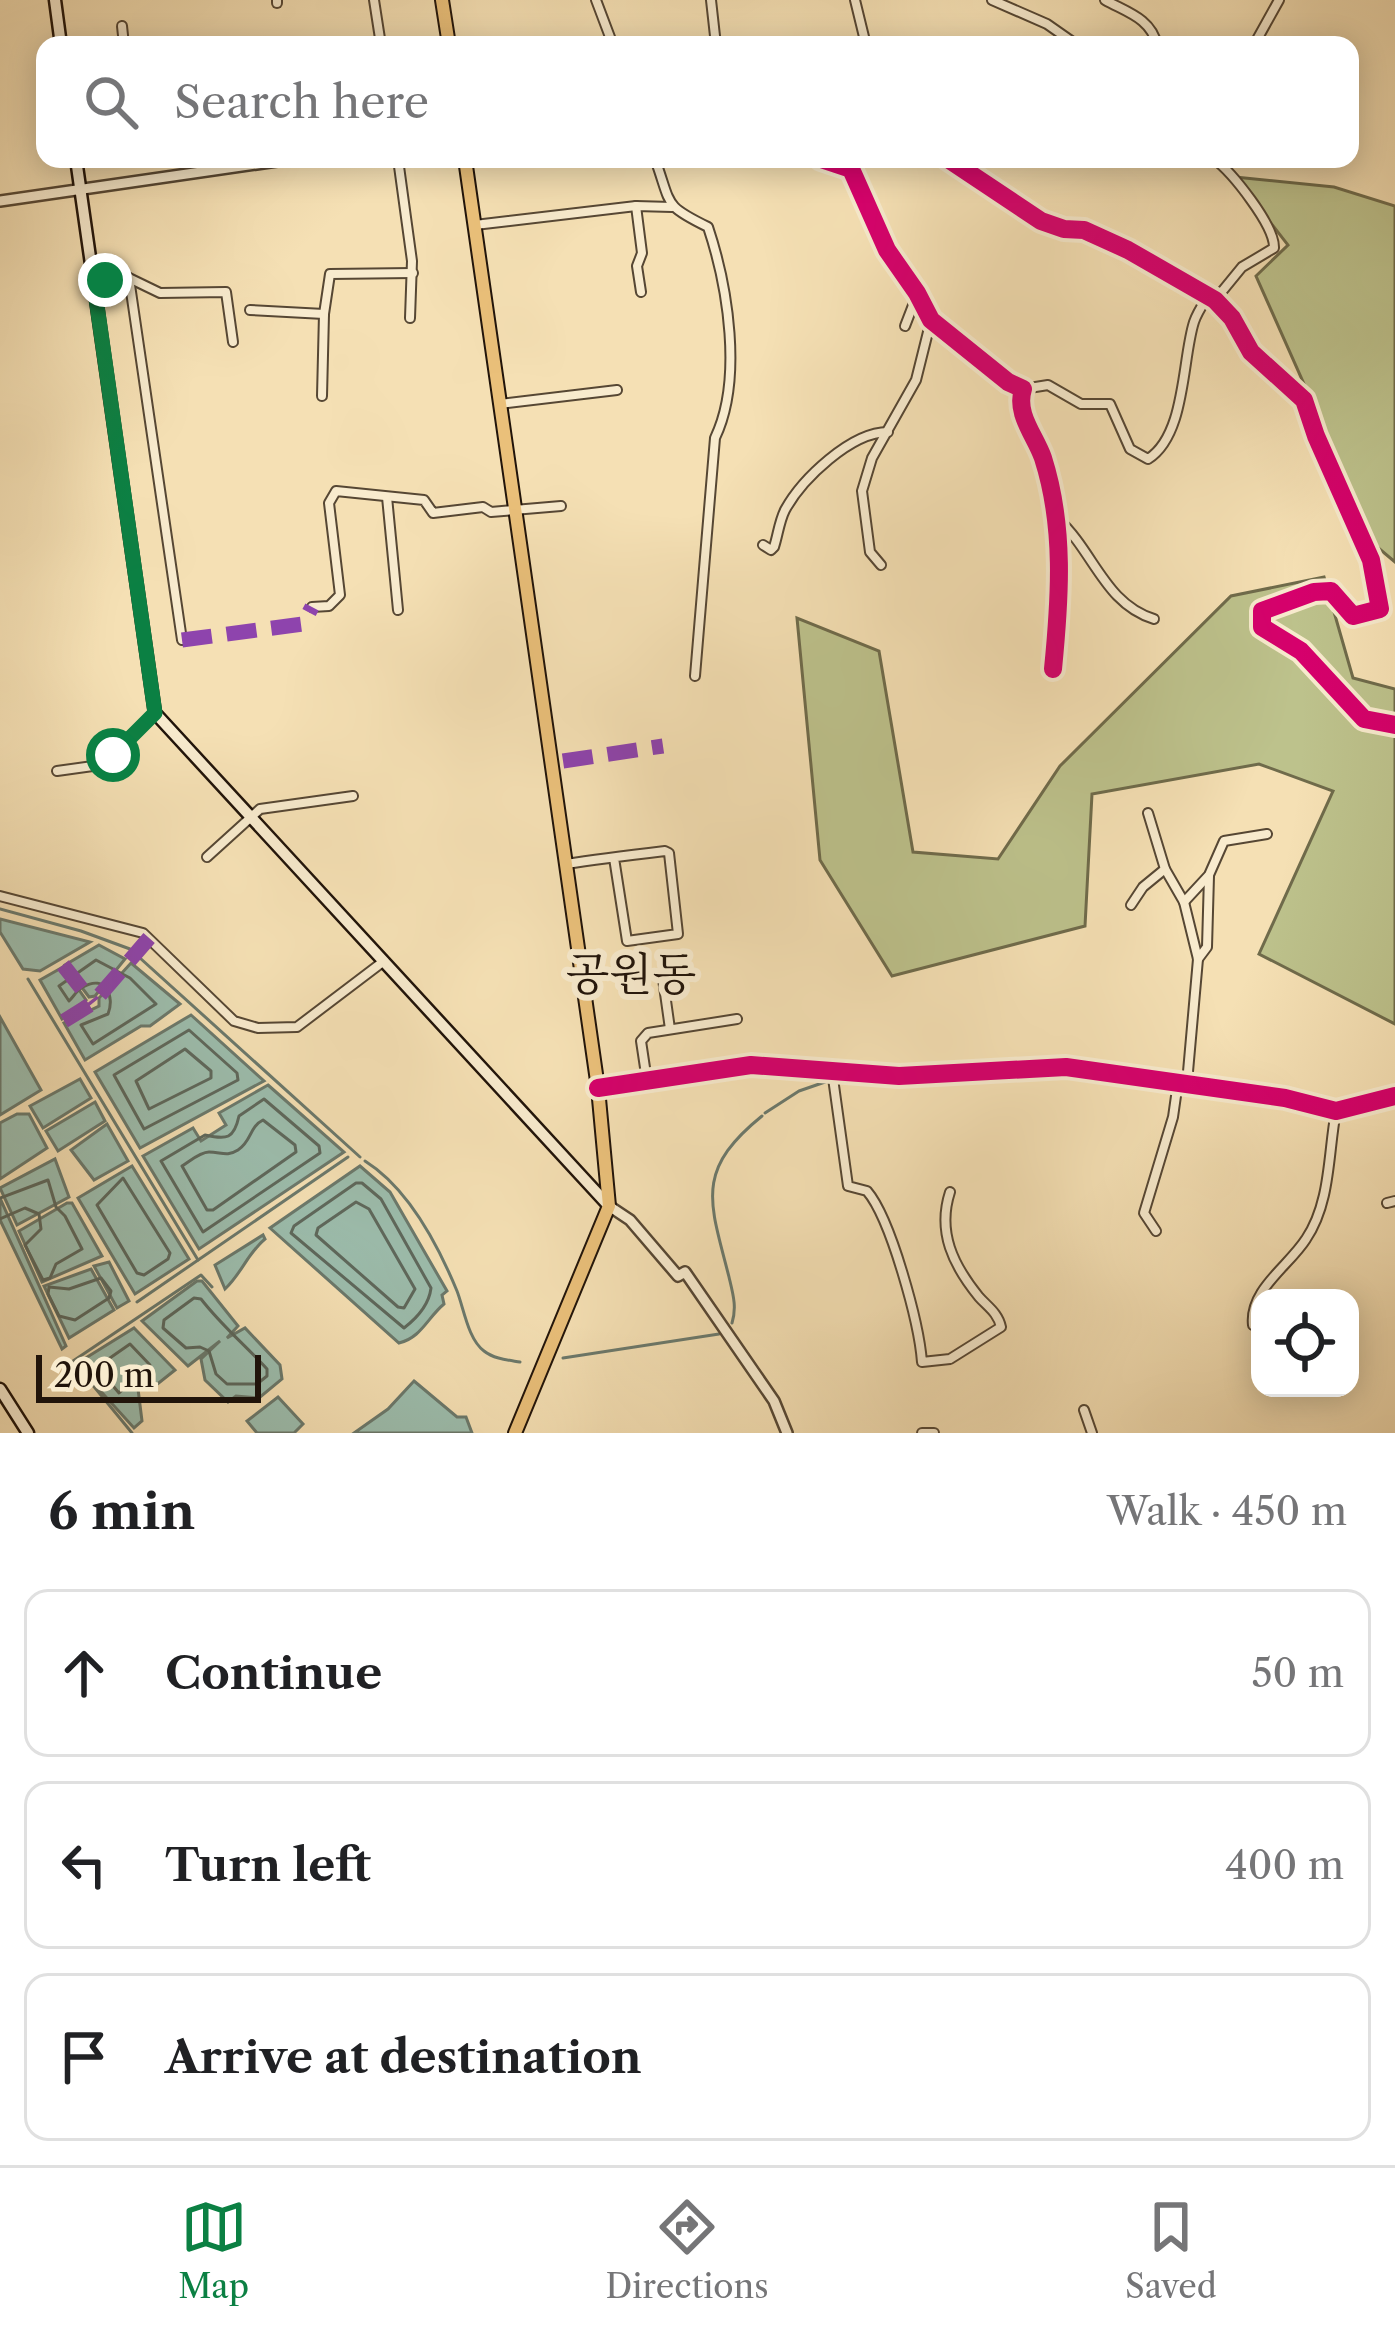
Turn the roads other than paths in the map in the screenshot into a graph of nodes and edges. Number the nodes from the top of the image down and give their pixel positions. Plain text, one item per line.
1 (55, 0) edge
2 (374, 0) edge
3 (442, 0) edge
4 (596, 0) edge
5 (711, 0) edge
6 (855, 0) edge
7 (992, 0) edge
8 (1105, 0) edge
9 (1279, 0) edge
10 (122, 26) dead end
11 (60, 36) edge
12 (123, 36) edge
13 (379, 36) edge
14 (448, 36) edge
15 (610, 36) edge
16 (715, 36) edge
17 (864, 36) edge
18 (1065, 36) edge
19 (1153, 36) edge
20 (1259, 36) edge
21 (77, 168) edge
22 (233, 168) edge
23 (399, 168) edge
24 (466, 168) edge
25 (658, 168) edge
26 (849, 168) edge
27 (962, 168) edge
28 (1222, 168) edge
29 (80, 192) junction
30 (0, 201) edge
31 (636, 206) junction
32 (673, 207) junction
33 (475, 225) junction
34 (413, 273) junction
35 (129, 278) junction
36 (94, 284) junction
37 (640, 292) dead end
38 (917, 293) junction
39 (1211, 298) junction
40 (250, 310) dead end
41 (324, 314) junction
42 (410, 318) dead end
43 (931, 320) junction
44 (905, 326) dead end
45 (233, 342) dead end
46 (1023, 388) junction
47 (617, 390) dead end
48 (322, 396) dead end
49 (500, 404) junction
50 (888, 432) junction
51 (387, 497) junction
52 (561, 506) dead end
53 (515, 508) junction
54 (1057, 518) junction
55 (763, 545) dead end
56 (881, 565) dead end
57 (312, 607) dead end
58 (398, 610) dead end
59 (1154, 619) dead end
60 (182, 640) dead end
61 (1052, 669) dead end
62 (695, 676) dead end
63 (155, 713) junction
64 (1395, 724) edge
65 (56, 771) dead end
66 (353, 796) dead end
67 (1148, 814) dead end
68 (250, 816) junction
69 (1267, 834) dead end
70 (207, 857) dead end
71 (614, 858) junction
72 (566, 864) junction
73 (1165, 869) junction
74 (1209, 875) junction
75 (0, 896) edge
76 (1184, 902) junction
77 (1131, 905) dead end
78 (1198, 959) junction
79 (384, 962) junction
80 (662, 972) dead end
81 (737, 1019) dead end
82 (670, 1028) junction
83 (832, 1071) junction
84 (647, 1081) junction
85 (1183, 1082) junction
86 (598, 1088) junction
87 (1395, 1096) edge
88 (1336, 1111) junction
89 (950, 1192) dead end
90 (609, 1206) junction
91 (1156, 1231) dead end
92 (1264, 1289) edge
93 (0, 1389) edge
94 (1084, 1410) dead end
95 (28, 1433) edge
96 (515, 1433) edge
97 (788, 1433) edge
98 (922, 1433) edge
99 (934, 1433) edge
100 (1092, 1433) edge

1 - 11 main road
2 - 13 street
3 - 14 main road
4 - 15 street
5 - 16 street
6 - 17 street
7 - 18 street
8 - 19 street
9 - 20 street
10 - 12 street
21 - 29 main road
22 - 29 street
23 - 34 street
24 - 33 main road
25 - 32 street
26 - 38 street
27 - 39 street
28 - 39 street
29 - 30 street
29 - 36 main road
31 - 32 street
31 - 33 street
31 - 37 street
32 - 62 street
33 - 49 main road
34 - 41 street
34 - 42 street
35 - 36 street
35 - 45 street
35 - 60 street
36 - 63 main road
38 - 43 street
38 - 44 street
39 - 46 street
39 - 64 street
40 - 41 street
41 - 48 street
43 - 46 street
43 - 50 street
46 - 54 street
47 - 49 street
49 - 53 main road
50 - 55 street
50 - 56 street
51 - 53 street
51 - 57 street
51 - 58 street
52 - 53 street
53 - 72 main road
54 - 59 street
54 - 61 street
63 - 65 street
63 - 68 main road
66 - 68 street
67 - 73 street
68 - 70 street
68 - 79 main road
69 - 74 street
71 - 71 street
71 - 72 street
72 - 86 main road
73 - 76 street
73 - 77 street
74 - 76 street
74 - 78 street
75 - 79 street
76 - 78 street
78 - 85 street
79 - 90 main road
80 - 82 street
81 - 82 street
82 - 84 street
83 - 84 street
83 - 85 street
83 - 89 street
84 - 86 street
85 - 88 street
85 - 91 street
86 - 90 main road
87 - 88 street
88 - 92 street
90 - 96 main road
90 - 97 street
93 - 95 main road
94 - 100 street
98 - 99 street

